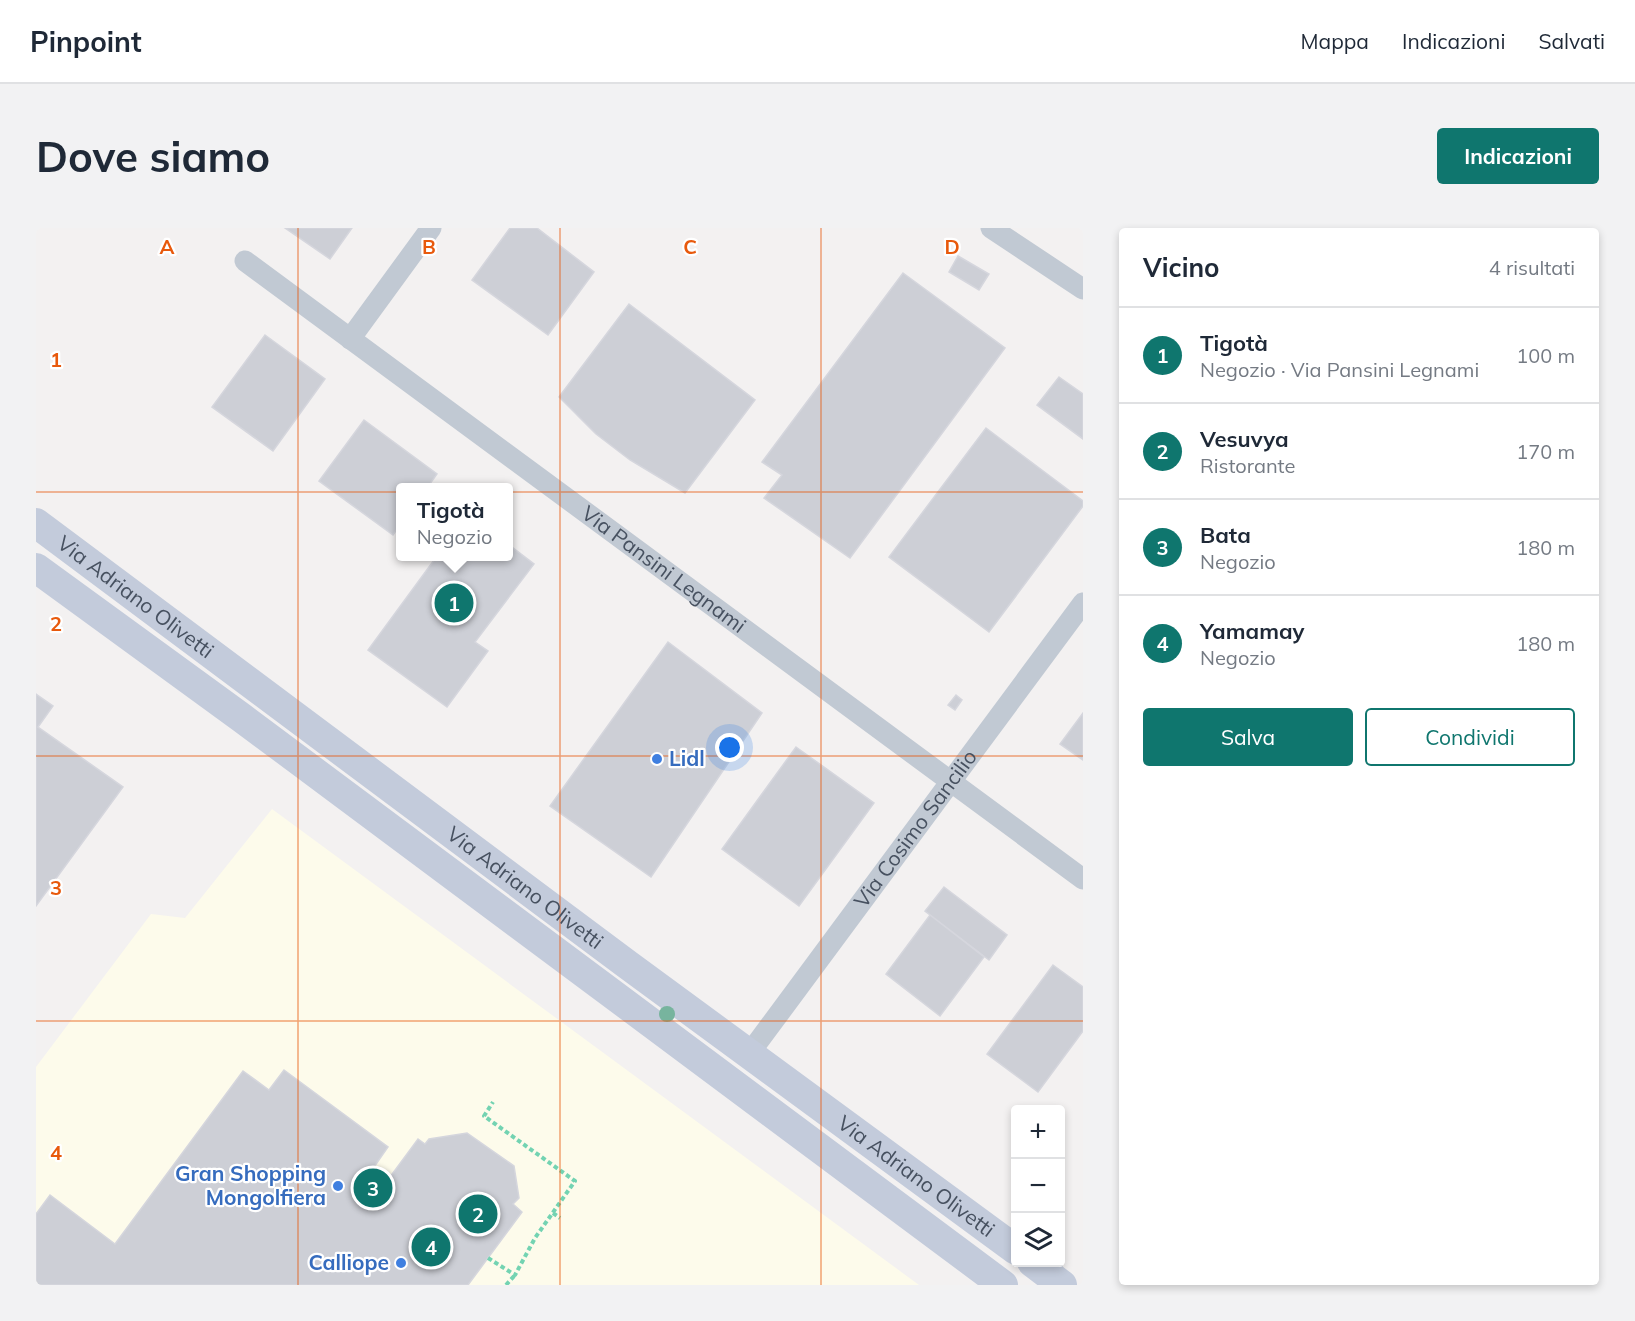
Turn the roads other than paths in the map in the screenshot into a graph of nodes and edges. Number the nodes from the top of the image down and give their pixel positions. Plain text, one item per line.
1 (431, 228) edge
2 (991, 228) edge
3 (244, 261) dead end
4 (1083, 289) edge
5 (350, 339) junction
6 (36, 522) edge
7 (36, 568) edge
8 (1083, 603) edge
9 (951, 782) junction
10 (1083, 879) edge
11 (749, 1054) junction
12 (1011, 1246) edge
13 (1037, 1267) edge
14 (1003, 1285) edge
15 (1062, 1285) edge

1 - 5 street
2 - 4 street
3 - 5 street, Via Pansini Legnami
5 - 9 street, Via Pansini Legnami
6 - 11 street, Via Adriano Olivetti
7 - 14 street, Via Adriano Olivetti
8 - 9 street, Via Cosimo Sancilio
9 - 10 street, Via Pansini Legnami
9 - 11 street, Via Cosimo Sancilio
11 - 12 street, Via Adriano Olivetti
13 - 15 street

